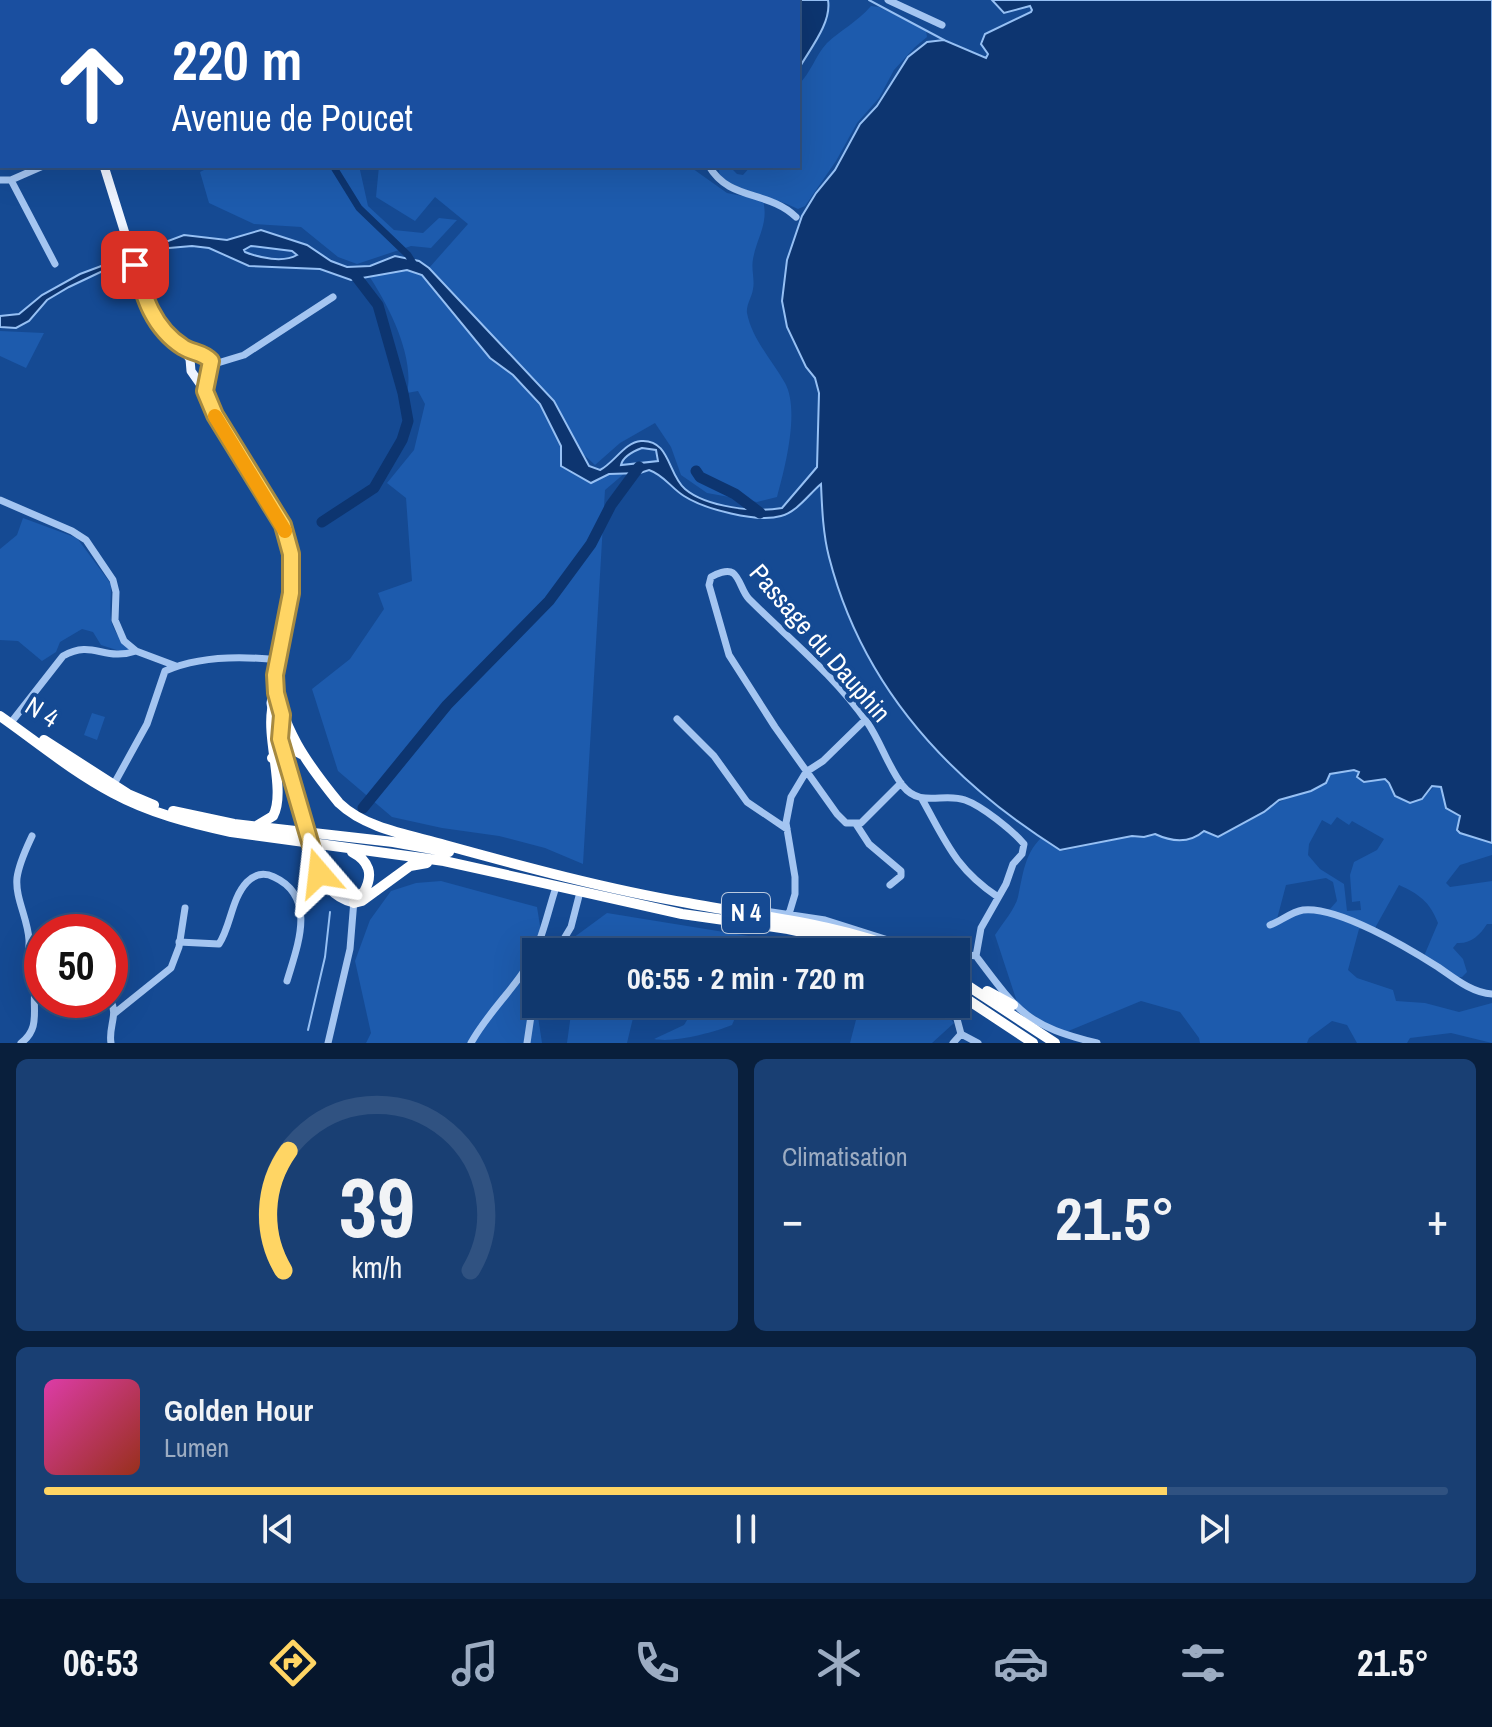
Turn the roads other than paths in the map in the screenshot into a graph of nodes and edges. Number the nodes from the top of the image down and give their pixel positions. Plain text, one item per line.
1 (888, 0) edge
2 (942, 25) dead end
3 (38, 168) edge
4 (105, 168) edge
5 (711, 168) edge
6 (0, 180) edge
7 (11, 180) junction
8 (796, 217) dead end
9 (55, 264) dead end
10 (333, 297) dead end
11 (203, 361) junction
12 (194, 374) junction
13 (205, 391) junction
14 (0, 501) edge
15 (136, 651) junction
16 (278, 660) junction
17 (176, 666) junction
18 (275, 675) joint
19 (277, 712) junction
20 (0, 714) edge
21 (677, 719) dead end
22 (13, 720) junction
23 (865, 720) junction
24 (282, 745) junction
25 (301, 754) junction
26 (272, 758) junction
27 (806, 772) junction
28 (901, 783) junction
29 (114, 784) junction
30 (922, 799) junction
31 (856, 824) junction
32 (256, 826) junction
33 (787, 829) junction
34 (32, 836) dead end
35 (347, 849) junction
36 (499, 860) junction
37 (481, 869) junction
38 (584, 881) junction
39 (890, 885) dead end
40 (556, 887) junction
41 (580, 892) junction
42 (998, 897) junction
43 (354, 900) junction
44 (185, 908) dead end
45 (26, 914) edge
46 (789, 914) junction
47 (1270, 925) dead end
48 (564, 938) edge
49 (824, 938) edge
50 (866, 938) edge
51 (884, 938) edge
52 (179, 942) junction
53 (970, 955) edge
54 (976, 956) junction
55 (287, 981) dead end
56 (970, 985) edge
57 (970, 986) edge
58 (1492, 994) edge
59 (970, 1001) edge
60 (128, 1003) edge
61 (1013, 1005) junction
62 (35, 1018) edge
63 (114, 1018) edge
64 (531, 1018) edge
65 (957, 1018) edge
66 (961, 1034) junction
67 (21, 1043) edge
68 (111, 1043) edge
69 (328, 1043) edge
70 (471, 1043) edge
71 (527, 1043) edge
72 (953, 1043) edge
73 (978, 1043) edge
74 (1033, 1043) edge
75 (1055, 1043) edge
76 (1097, 1043) edge

1 - 2 street
3 - 7 street
4 - 11 main road
5 - 8 street
6 - 7 street
7 - 9 street
10 - 11 street
11 - 12 main road
11 - 12 main road
11 - 13 main road
12 - 13 main road
13 - 16 main road
14 - 15 street
15 - 17 street
15 - 22 street
16 - 17 street
16 - 18 main road
17 - 29 street
18 - 19 highway
19 - 24 main road
19 - 25 highway
19 - 26 highway
20 - 22 highway, N 4
20 - 35 highway, N 4
21 - 33 street
22 - 29 highway, N 4 / N 4
23 - 27 street
23 - 27 street, Passage du Dauphin
23 - 28 street, Passage du Dauphin
24 - 25 highway
24 - 26 highway
24 - 43 main road, bridge
25 - 36 highway
26 - 32 highway
27 - 31 street
27 - 33 street
28 - 30 street, Passage du Dauphin
28 - 31 street
29 - 32 highway, N 4
30 - 42 street
30 - 42 street
31 - 39 street
32 - 36 highway, N 4
33 - 46 street
34 - 45 street
35 - 37 highway, N 4
35 - 43 highway
36 - 38 highway, N 4
37 - 40 highway, N 4
37 - 43 highway
38 - 46 street
38 - 50 highway, N 4
40 - 41 highway, N 4
40 - 70 street
41 - 48 street
41 - 49 highway, N 4
42 - 54 street
43 - 69 street
44 - 52 street
46 - 51 street
47 - 58 street
52 - 55 street
52 - 60 street
53 - 54 street
54 - 61 street
56 - 61 highway
57 - 75 highway
59 - 74 highway
61 - 76 street
62 - 67 street
63 - 68 street
64 - 71 street
65 - 66 street
66 - 72 street
66 - 73 street

